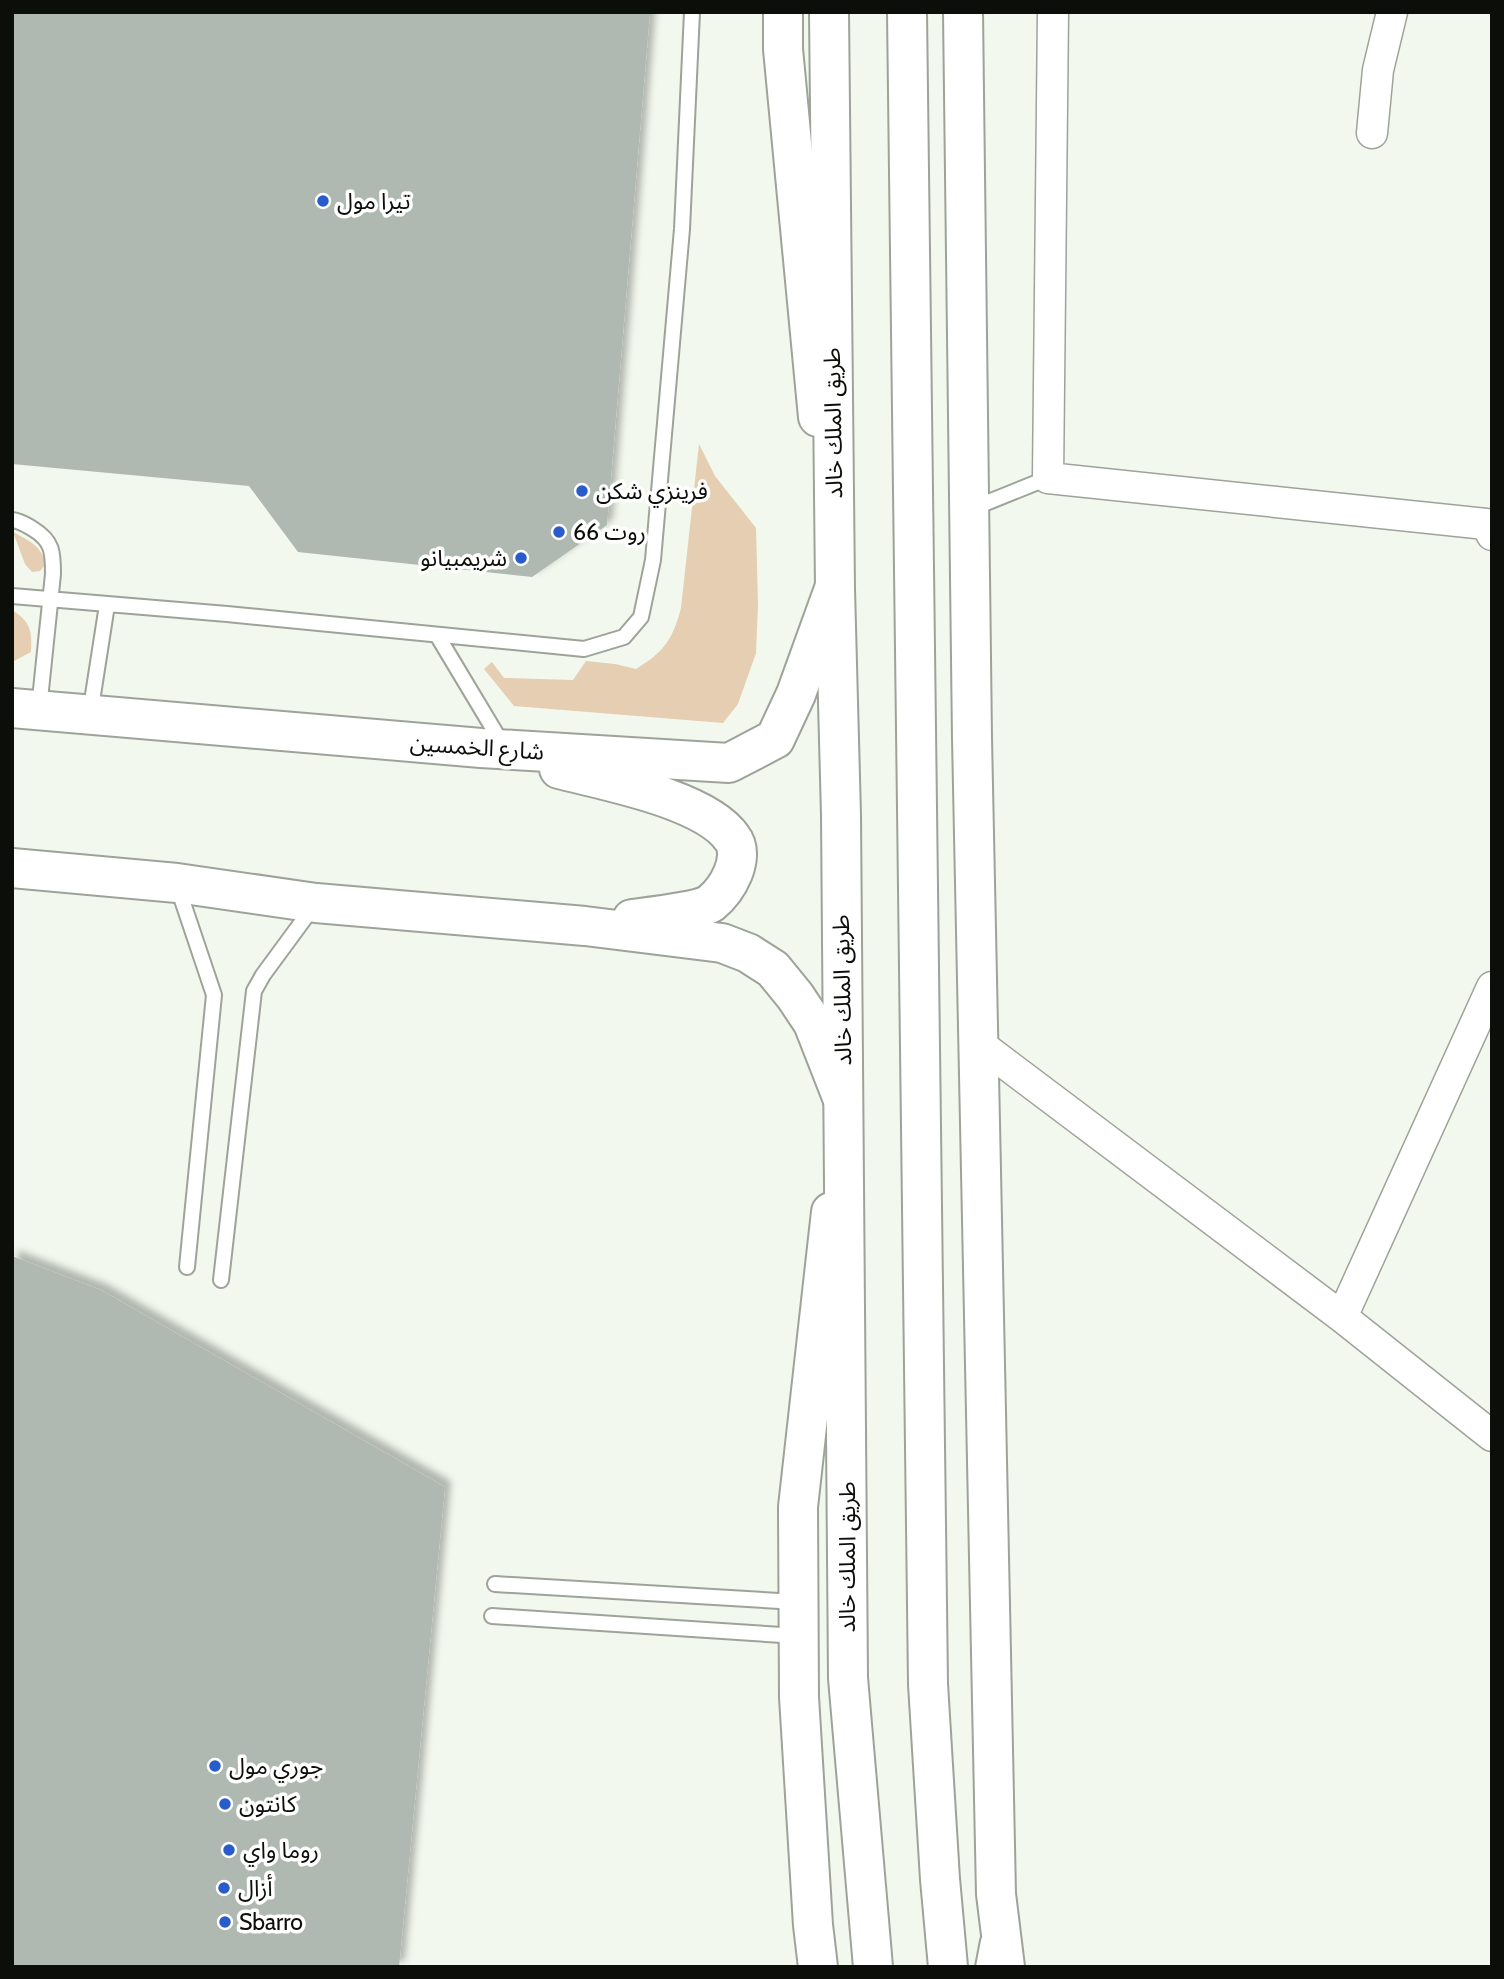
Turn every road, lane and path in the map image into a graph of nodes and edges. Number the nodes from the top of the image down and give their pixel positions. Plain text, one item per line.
1 (692, 12) edge
2 (783, 12) edge
3 (828, 12) edge
4 (907, 12) edge
5 (963, 12) edge
6 (1053, 12) edge
7 (1392, 12) edge
8 (1372, 133) dead end
9 (1048, 478) junction
10 (969, 509) junction
11 (12, 520) edge
12 (1492, 535) edge
13 (835, 589) junction
14 (12, 596) edge
15 (50, 600) junction
16 (107, 605) junction
17 (437, 635) junction
18 (26, 710) edge
19 (90, 715) junction
20 (493, 749) junction
21 (12, 868) edge
22 (177, 883) junction
23 (316, 903) junction
24 (584, 926) junction
25 (1492, 987) edge
26 (978, 1043) junction
27 (843, 1102) junction
28 (187, 1267) dead end
29 (221, 1280) dead end
30 (1342, 1317) junction
31 (1492, 1436) edge
32 (495, 1584) dead end
33 (492, 1616) dead end
34 (798, 1619) junction
35 (996, 1894) junction
36 (818, 1967) edge
37 (873, 1967) edge
38 (948, 1967) edge
39 (983, 1967) edge
40 (1005, 1967) edge

1 - 17 lane
2 - 13 main road
3 - 13 main road, طريق الملك خالد
4 - 38 main road
5 - 10 main road
6 - 9 street
7 - 8 street
9 - 10 lane
9 - 12 street
10 - 26 main road
11 - 15 lane
13 - 20 main road, شارع الخمسين
13 - 27 main road, طريق الملك خالد
14 - 15 lane
15 - 16 lane
15 - 18 lane
16 - 17 lane
16 - 19 lane
17 - 20 lane
18 - 19 main road, شارع الخمسين
19 - 20 main road, شارع الخمسين
20 - 24 main road
21 - 22 main road
22 - 23 main road
22 - 28 lane
23 - 24 main road
23 - 29 lane
24 - 27 main road
25 - 30 street
26 - 30 street
26 - 35 main road
27 - 34 main road
27 - 37 main road, طريق الملك خالد
30 - 31 street
32 - 34 lane
33 - 34 lane
34 - 36 main road
35 - 39 lane
35 - 40 main road

